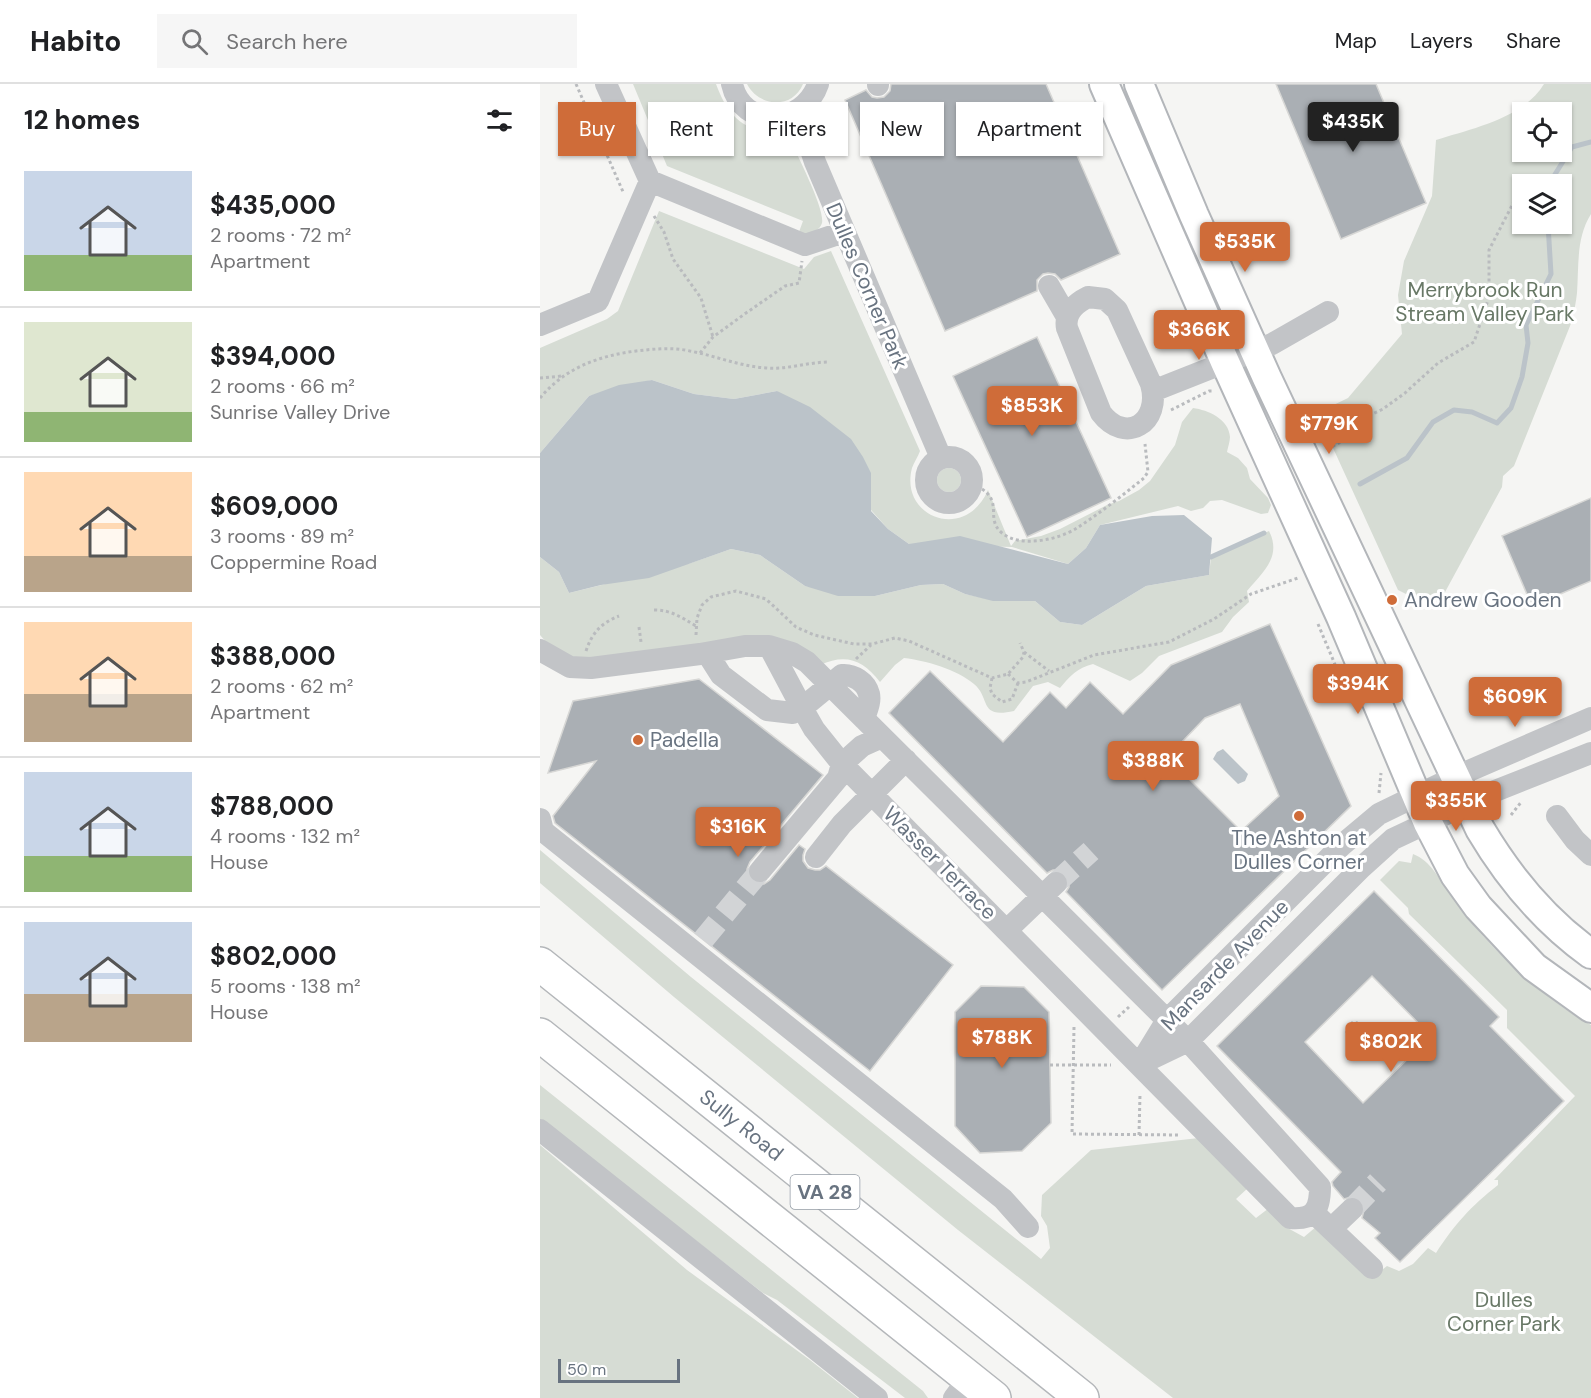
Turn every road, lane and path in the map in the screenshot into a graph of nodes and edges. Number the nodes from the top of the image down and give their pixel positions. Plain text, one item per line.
1 (606, 84) edge
2 (732, 84) edge
3 (818, 84) edge
4 (1104, 84) edge
5 (1139, 84) edge
6 (809, 102) edge
7 (746, 107) edge
8 (813, 156) edge
9 (650, 181) junction
10 (1512, 206) edge
11 (844, 232) junction
12 (1055, 283) dead end
13 (798, 284) dead end
14 (1072, 310) junction
15 (1328, 312) dead end
16 (540, 325) edge
17 (1255, 350) junction
18 (700, 353) junction
19 (1225, 362) junction
20 (829, 363) dead end
21 (564, 376) junction
22 (540, 378) edge
23 (540, 388) edge
24 (1153, 391) junction
25 (1217, 391) dead end
26 (544, 393) junction
27 (540, 398) edge
28 (1162, 414) dead end
29 (1144, 441) dead end
30 (1327, 449) dead end
31 (941, 458) dead end
32 (982, 489) dead end
33 (1303, 578) dead end
34 (654, 610) dead end
35 (619, 616) dead end
36 (1317, 620) dead end
37 (696, 626) junction
38 (1020, 643) dead end
39 (872, 644) junction
40 (769, 646) junction
41 (540, 650) edge
42 (1024, 652) junction
43 (703, 654) junction
44 (855, 661) dead end
45 (582, 667) junction
46 (1050, 671) junction
47 (1008, 674) junction
48 (992, 678) junction
49 (1018, 683) junction
50 (830, 685) junction
51 (1352, 703) dead end
52 (802, 708) junction
53 (1591, 718) edge
54 (882, 737) junction
55 (1591, 753) edge
56 (906, 760) junction
57 (842, 764) junction
58 (1380, 765) dead end
59 (1455, 777) junction
60 (872, 794) junction
61 (1417, 795) junction
62 (1373, 800) dead end
63 (1468, 804) junction
64 (1557, 816) dead end
65 (540, 819) edge
66 (1428, 823) junction
67 (1591, 855) edge
68 (816, 857) dead end
69 (760, 871) tunnel mouth
70 (1049, 889) junction
71 (1007, 930) junction
72 (1591, 954) edge
73 (540, 964) edge
74 (1142, 994) junction
75 (1591, 1008) edge
76 (1167, 1020) junction
77 (1074, 1026) dead end
78 (1105, 1029) junction
79 (540, 1035) edge
80 (1188, 1041) junction
81 (1050, 1065) dead end
82 (1073, 1065) junction
83 (1112, 1065) dead end
84 (1140, 1074) junction
85 (540, 1130) edge
86 (1139, 1135) junction
87 (1190, 1135) dead end
88 (1352, 1209) tunnel mouth
89 (1314, 1213) junction
90 (1028, 1227) dead end
91 (1330, 1229) junction
92 (1372, 1268) dead end
93 (972, 1391) edge
94 (877, 1398) edge
95 (1082, 1398) edge

1 - 9 street
2 - 7 street
3 - 6 street
4 - 19 main road
5 - 17 main road
8 - 11 street, Dulles Corner Park
9 - 11 street
9 - 16 street
10 - 30 path
11 - 31 street, Dulles Corner Park
12 - 14 street
13 - 18 path
14 - 24 street
14 - 24 street
15 - 17 street
17 - 19 street
17 - 59 main road
18 - 20 path
18 - 21 path
19 - 24 street
19 - 61 main road
21 - 22 path
21 - 26 path
23 - 26 path
25 - 28 path
26 - 27 path
29 - 32 path
33 - 46 path
34 - 37 path
35 - 45 path
36 - 51 path
37 - 39 path
37 - 43 path
38 - 42 path
39 - 44 path
39 - 48 path
40 - 43 street
40 - 50 street
40 - 52 street, Wasser Terrace
41 - 45 street
42 - 46 path
42 - 47 path
43 - 45 street
43 - 52 street
46 - 49 path
47 - 48 path
47 - 49 path
48 - 49 path
50 - 52 street
50 - 54 street
52 - 57 street, Wasser Terrace
53 - 59 street, Mansarde Avenue
54 - 56 street
54 - 57 street
55 - 63 street, Mansarde Avenue
56 - 60 street
56 - 70 street
57 - 60 street, Wasser Terrace
57 - 69 street
58 - 62 path
59 - 61 street, Mansarde Avenue
59 - 63 main road
60 - 68 street
60 - 71 street, Wasser Terrace
61 - 66 main road
61 - 76 street, Mansarde Avenue
63 - 66 street, Mansarde Avenue
63 - 72 main road
64 - 67 street
65 - 90 street
66 - 75 main road
66 - 80 street, Mansarde Avenue
70 - 71 street
70 - 74 street
71 - 78 street, Wasser Terrace
73 - 95 highway, Sully Road / VA 28
74 - 76 street
74 - 78 path
76 - 80 street
76 - 84 street, Mansarde Avenue
77 - 82 path
78 - 84 street, Wasser Terrace
79 - 93 highway, VA 28
80 - 84 street, Mansarde Avenue
80 - 89 street
81 - 82 path
82 - 83 path
82 - 86 path
84 - 86 path
84 - 89 street, Wasser Terrace
85 - 94 street
86 - 87 path
88 - 91 street
89 - 91 street
91 - 92 street

